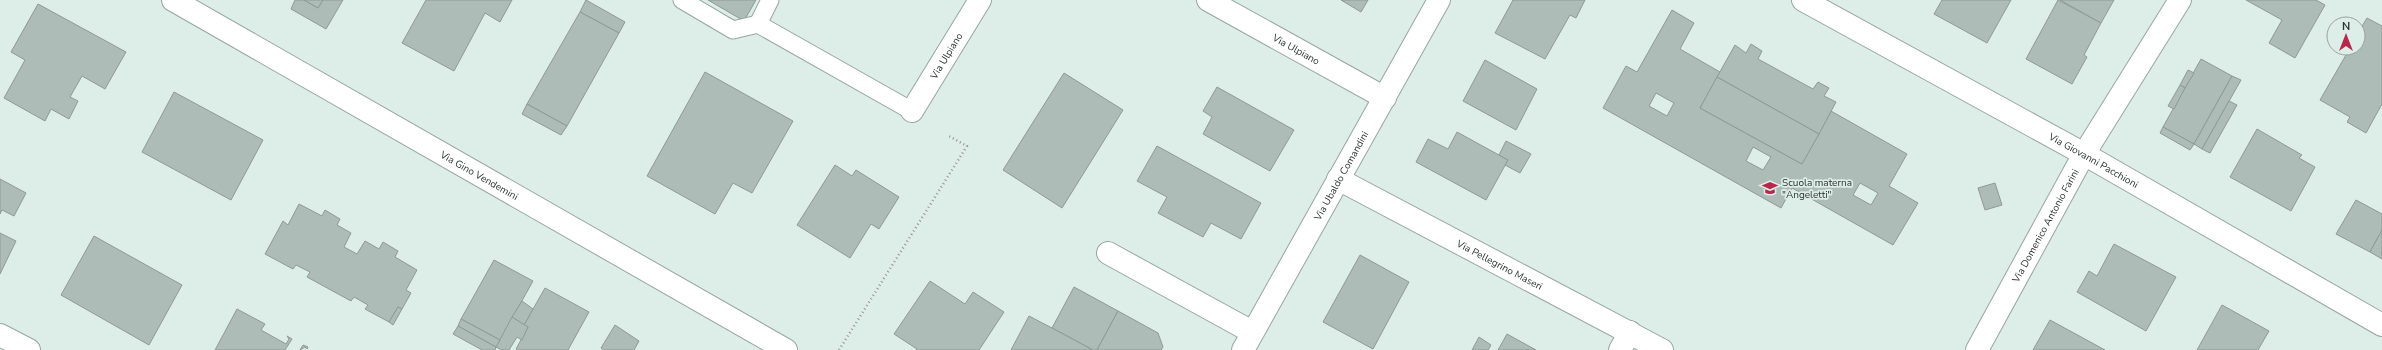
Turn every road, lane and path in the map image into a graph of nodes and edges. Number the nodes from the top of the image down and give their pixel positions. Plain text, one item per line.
1 (173, 0) edge
2 (682, 0) edge
3 (770, 0) edge
4 (980, 0) edge
5 (1208, 0) edge
6 (1439, 0) edge
7 (1803, 0) edge
8 (2180, 0) edge
9 (758, 24) junction
10 (1384, 98) junction
11 (912, 112) joint
12 (947, 135) dead end
13 (2084, 154) junction
14 (1338, 179) junction
15 (1108, 253) dead end
16 (2382, 325) edge
17 (0, 335) edge
18 (1248, 341) edge
19 (1625, 341) edge
20 (30, 350) edge
21 (786, 350) edge
22 (839, 350) edge
23 (1662, 350) edge
24 (1977, 350) edge

1 - 21 street, Via Gino Vendemini
2 - 9 lane
3 - 9 lane
4 - 11 street, Via Ulpiano
5 - 10 street, Via Ulpiano
6 - 10 street, Via Ubaldo Comandini
7 - 13 street, Via Giovanni Pacchioni
8 - 13 street, Via Domenico Antonio Farini
9 - 11 lane
10 - 14 street, Via Ubaldo Comandini
12 - 22 path
13 - 16 street, Via Giovanni Pacchioni
13 - 24 street, Via Domenico Antonio Farini
14 - 18 street, Via Ubaldo Comandini
14 - 19 street, Via Pellegrino Maseri
15 - 18 street
17 - 20 street
19 - 23 street, Via Pellegrino Maseri

